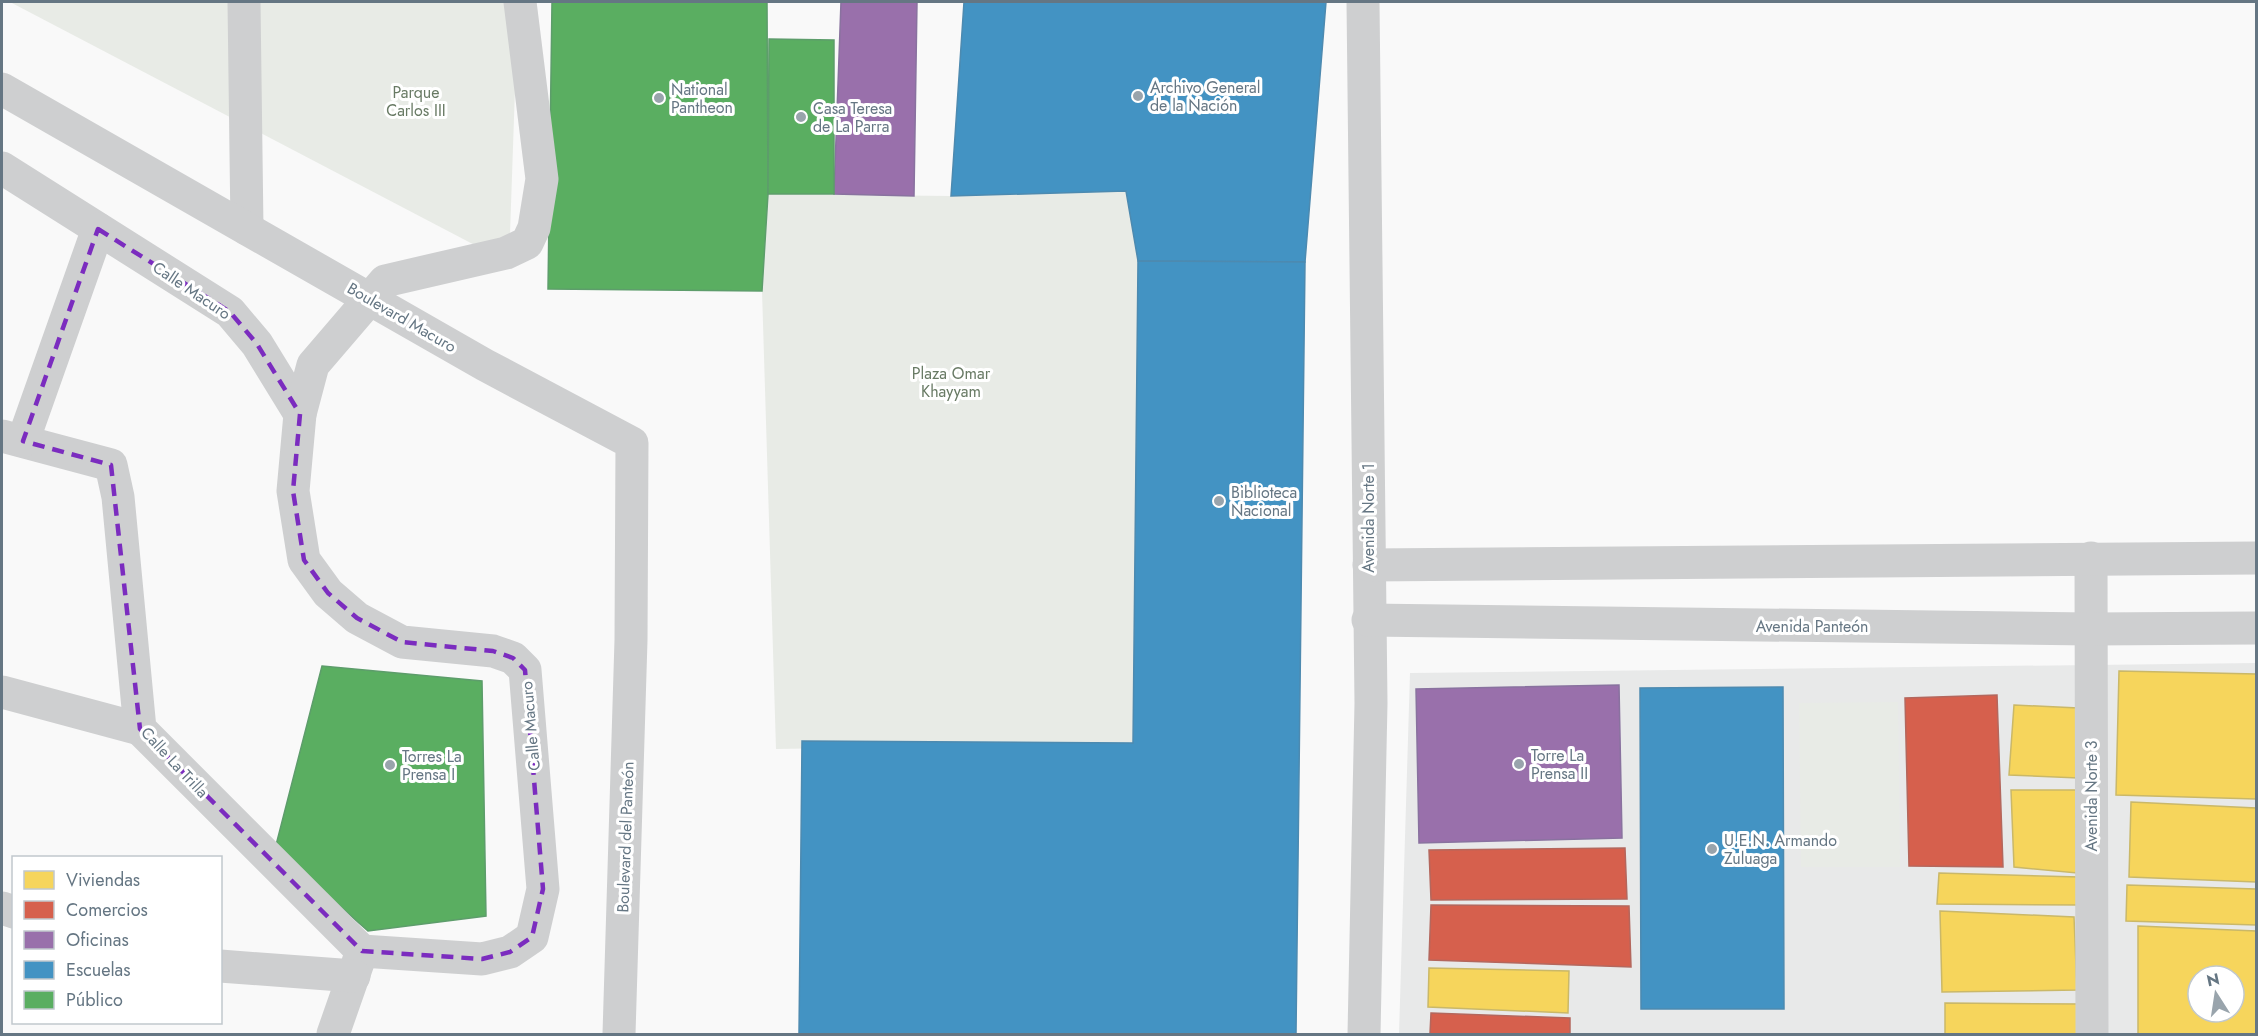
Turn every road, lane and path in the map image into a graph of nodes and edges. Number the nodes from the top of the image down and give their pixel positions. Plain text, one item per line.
1 (244, 2) edge
2 (520, 2) edge
3 (1363, 2) edge
4 (2, 89) edge
5 (2, 168) edge
6 (98, 229) junction
7 (247, 229) junction
8 (370, 299) junction
9 (300, 414) junction
10 (12, 438) edge
11 (2091, 558) junction
12 (2256, 558) edge
13 (1369, 565) junction
14 (1368, 620) junction
15 (2256, 628) edge
16 (2090, 629) junction
17 (631, 640) joint
18 (2, 692) edge
19 (140, 729) junction
20 (358, 964) junction
21 (222, 966) edge
22 (333, 1035) edge
23 (619, 1035) edge
24 (1364, 1035) edge
25 (2092, 1035) edge

1 - 7 street
2 - 8 street
3 - 13 street, Avenida Norte 1
4 - 7 street, Boulevard Macuro
5 - 6 street, Calle Macuro
6 - 9 street, Calle Macuro
6 - 10 street
7 - 8 street, Boulevard Macuro
8 - 9 street
8 - 17 street, Boulevard Macuro
9 - 20 street, Calle Macuro
10 - 19 street, Calle La Trilla
11 - 12 street
11 - 13 street
11 - 16 street, Avenida Norte 3
13 - 14 street, Avenida Norte 1
14 - 16 street, Avenida Panteón
14 - 24 street, Avenida Norte 1
15 - 16 street, Avenida Panteón
16 - 25 street, Avenida Norte 3
17 - 23 street, Boulevard del Panteón
18 - 19 street
19 - 20 street, Calle La Trilla
20 - 21 street
20 - 22 street

